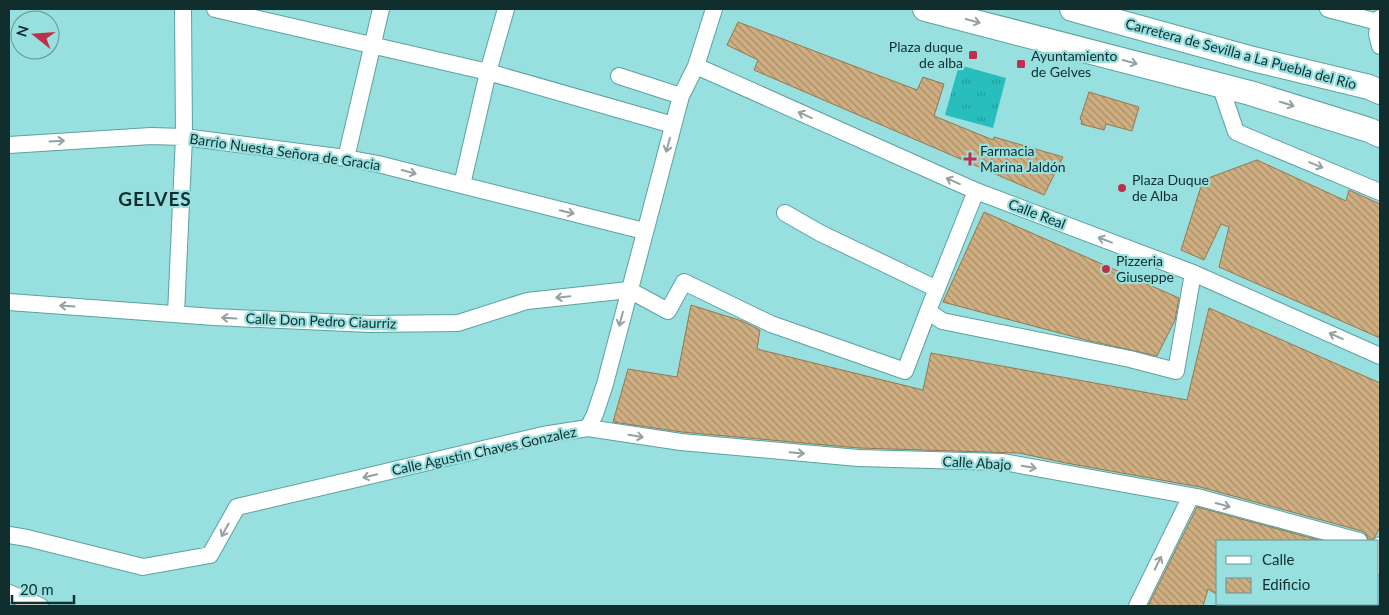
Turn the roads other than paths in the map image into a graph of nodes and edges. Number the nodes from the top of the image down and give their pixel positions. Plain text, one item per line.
1 (183, 9) edge
2 (215, 9) edge
3 (381, 9) edge
4 (506, 9) edge
5 (714, 9) edge
6 (925, 9) edge
7 (1072, 9) edge
8 (1328, 9) edge
9 (1379, 20) edge
10 (372, 45) junction
11 (1380, 46) edge
12 (696, 66) junction
13 (488, 72) junction
14 (619, 76) dead end
15 (1220, 86) junction
16 (1380, 92) edge
17 (681, 96) junction
18 (673, 124) junction
19 (1380, 135) edge
20 (184, 137) junction
21 (9, 145) edge
22 (346, 158) junction
23 (462, 186) junction
24 (976, 192) junction
25 (1380, 192) edge
26 (785, 213) dead end
27 (644, 231) junction
28 (1194, 273) junction
29 (937, 289) junction
30 (629, 290) junction
31 (9, 302) edge
32 (928, 311) junction
33 (176, 314) junction
34 (1380, 356) edge
35 (588, 428) junction
36 (1191, 496) junction
37 (9, 535) edge
38 (1355, 540) edge
39 (9, 593) edge
40 (40, 606) edge
41 (1137, 606) edge

1 - 20 street
2 - 10 street
3 - 10 street
4 - 13 street
5 - 12 street, Calle Agustin Chaves Gonzalez
6 -> 15 main road
7 - 16 main road, Carretera de Sevilla a La Puebla del Río
8 - 9 street
9 - 11 street
10 - 13 street
10 - 22 street
12 - 17 street, Calle Agustin Chaves Gonzalez
24 -> 12 street, Calle Real
13 - 18 street
13 - 23 street
14 - 17 street
15 -> 19 main road
15 -> 25 street
17 - 18 street, Calle Agustin Chaves Gonzalez
18 -> 27 street, Calle Agustin Chaves Gonzalez
21 -> 20 street, Barrio Nuesta Señora de Gracia
20 - 22 street, Barrio Nuesta Señora de Gracia
20 - 33 street
22 -> 23 street, Barrio Nuesta Señora de Gracia
23 -> 27 street, Barrio Nuesta Señora de Gracia
28 -> 24 street, Calle Real
24 - 29 street
26 - 29 street
27 - 30 street, Calle Agustin Chaves Gonzalez
28 - 32 street
34 -> 28 street, Calle Real
29 - 32 street
30 - 32 street
30 -> 33 street, Calle Don Pedro Ciaurriz
30 -> 35 street, Calle Agustin Chaves Gonzalez
33 -> 31 street, Calle Don Pedro Ciaurriz
35 -> 36 street, Calle Abajo
35 -> 37 street, Calle Agustin Chaves Gonzalez
36 -> 38 street, Calle Abajo
41 -> 36 street
39 - 40 street

